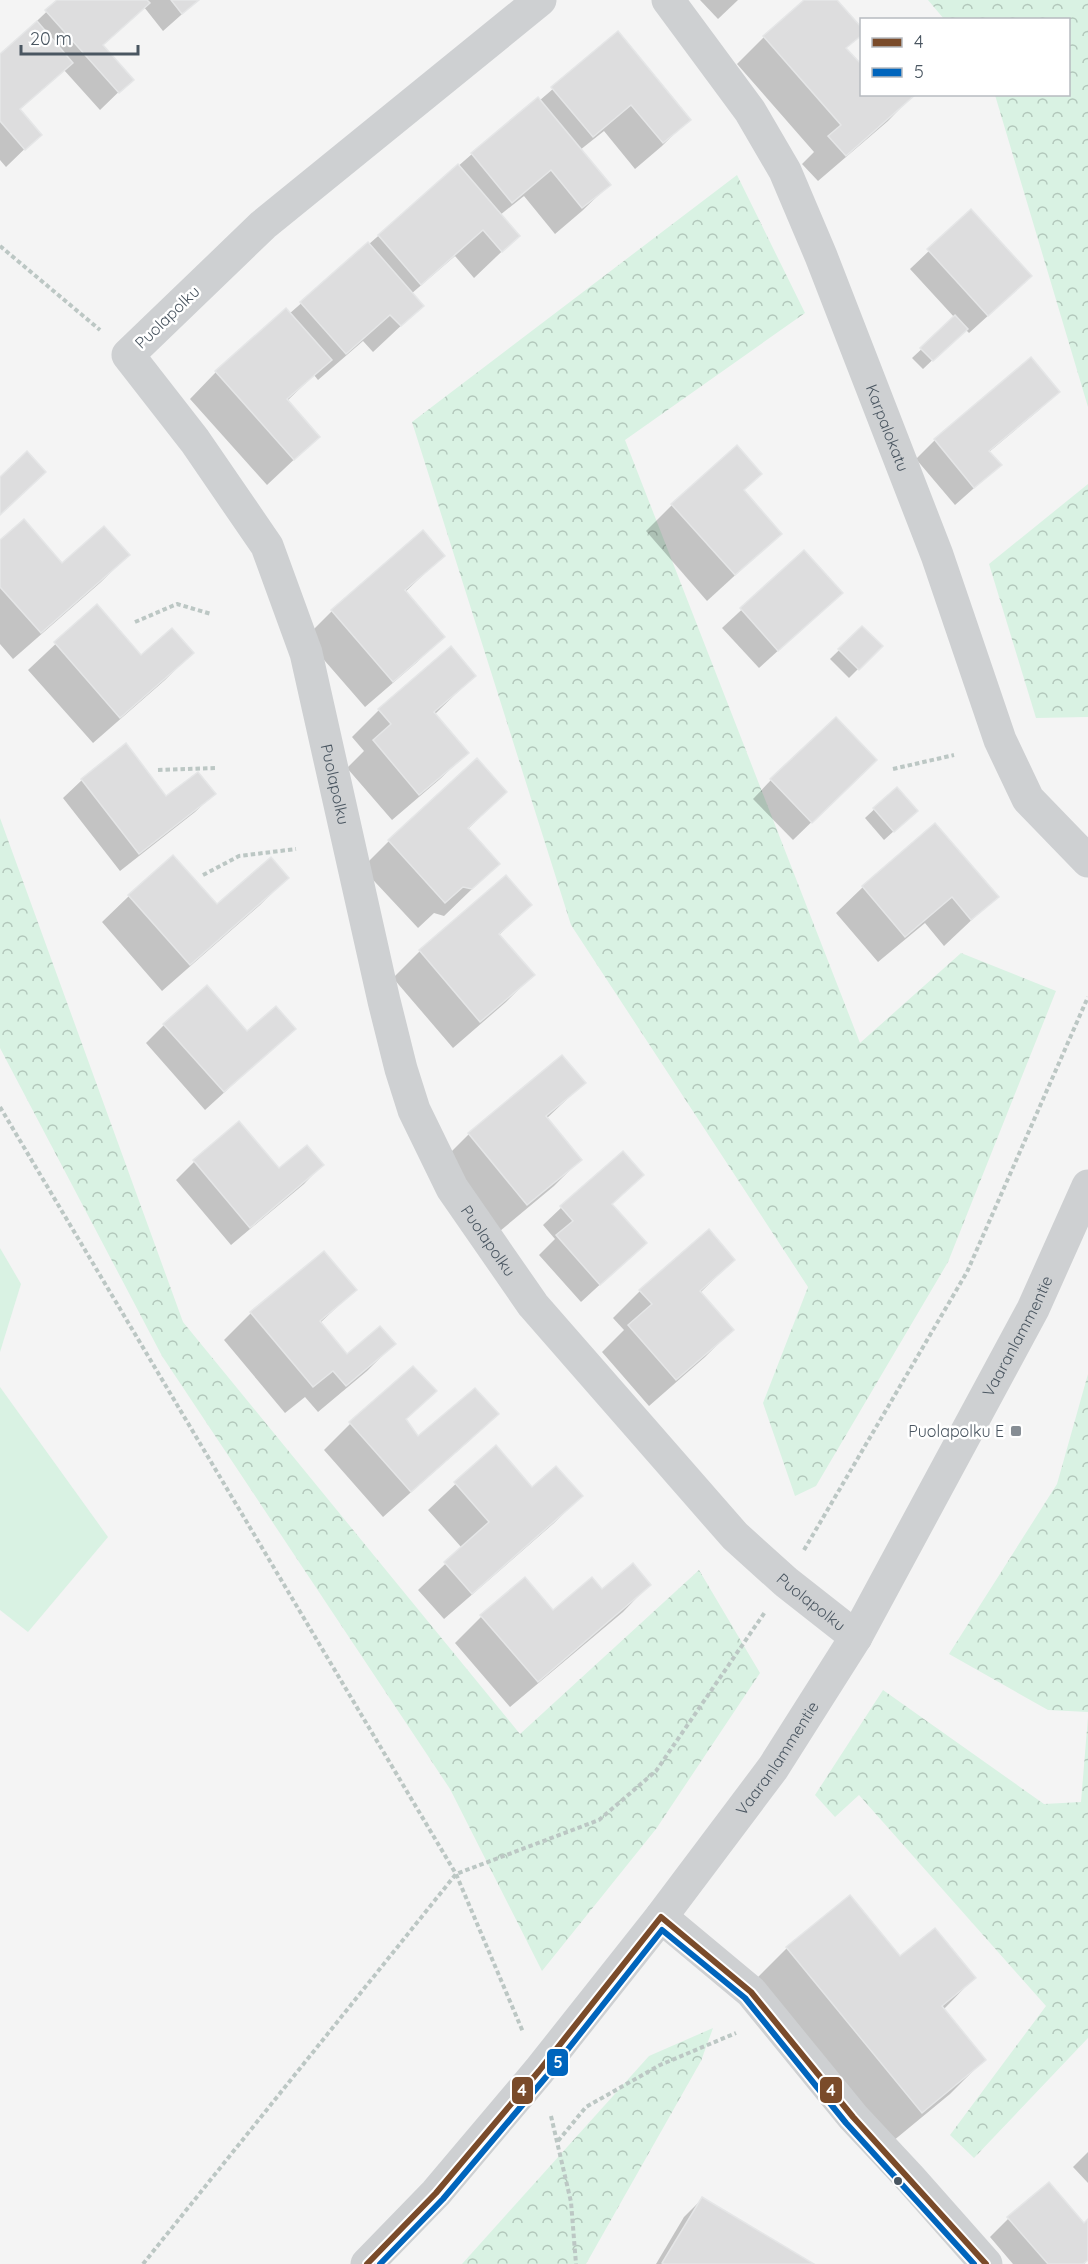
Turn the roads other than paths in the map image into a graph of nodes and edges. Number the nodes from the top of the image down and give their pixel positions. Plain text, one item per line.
1 (540, 0) edge
2 (668, 0) edge
3 (1088, 861) edge
4 (1088, 1186) edge
5 (856, 1637) junction
6 (661, 1917) junction
7 (367, 2264) edge
8 (986, 2264) edge

1 - 5 street, Puolapolku
2 - 3 street, Karpalokatu
4 - 5 street, Vaaranlammentie
5 - 6 street, Vaaranlammentie
6 - 7 street, Vaaranlammentie
6 - 8 street

